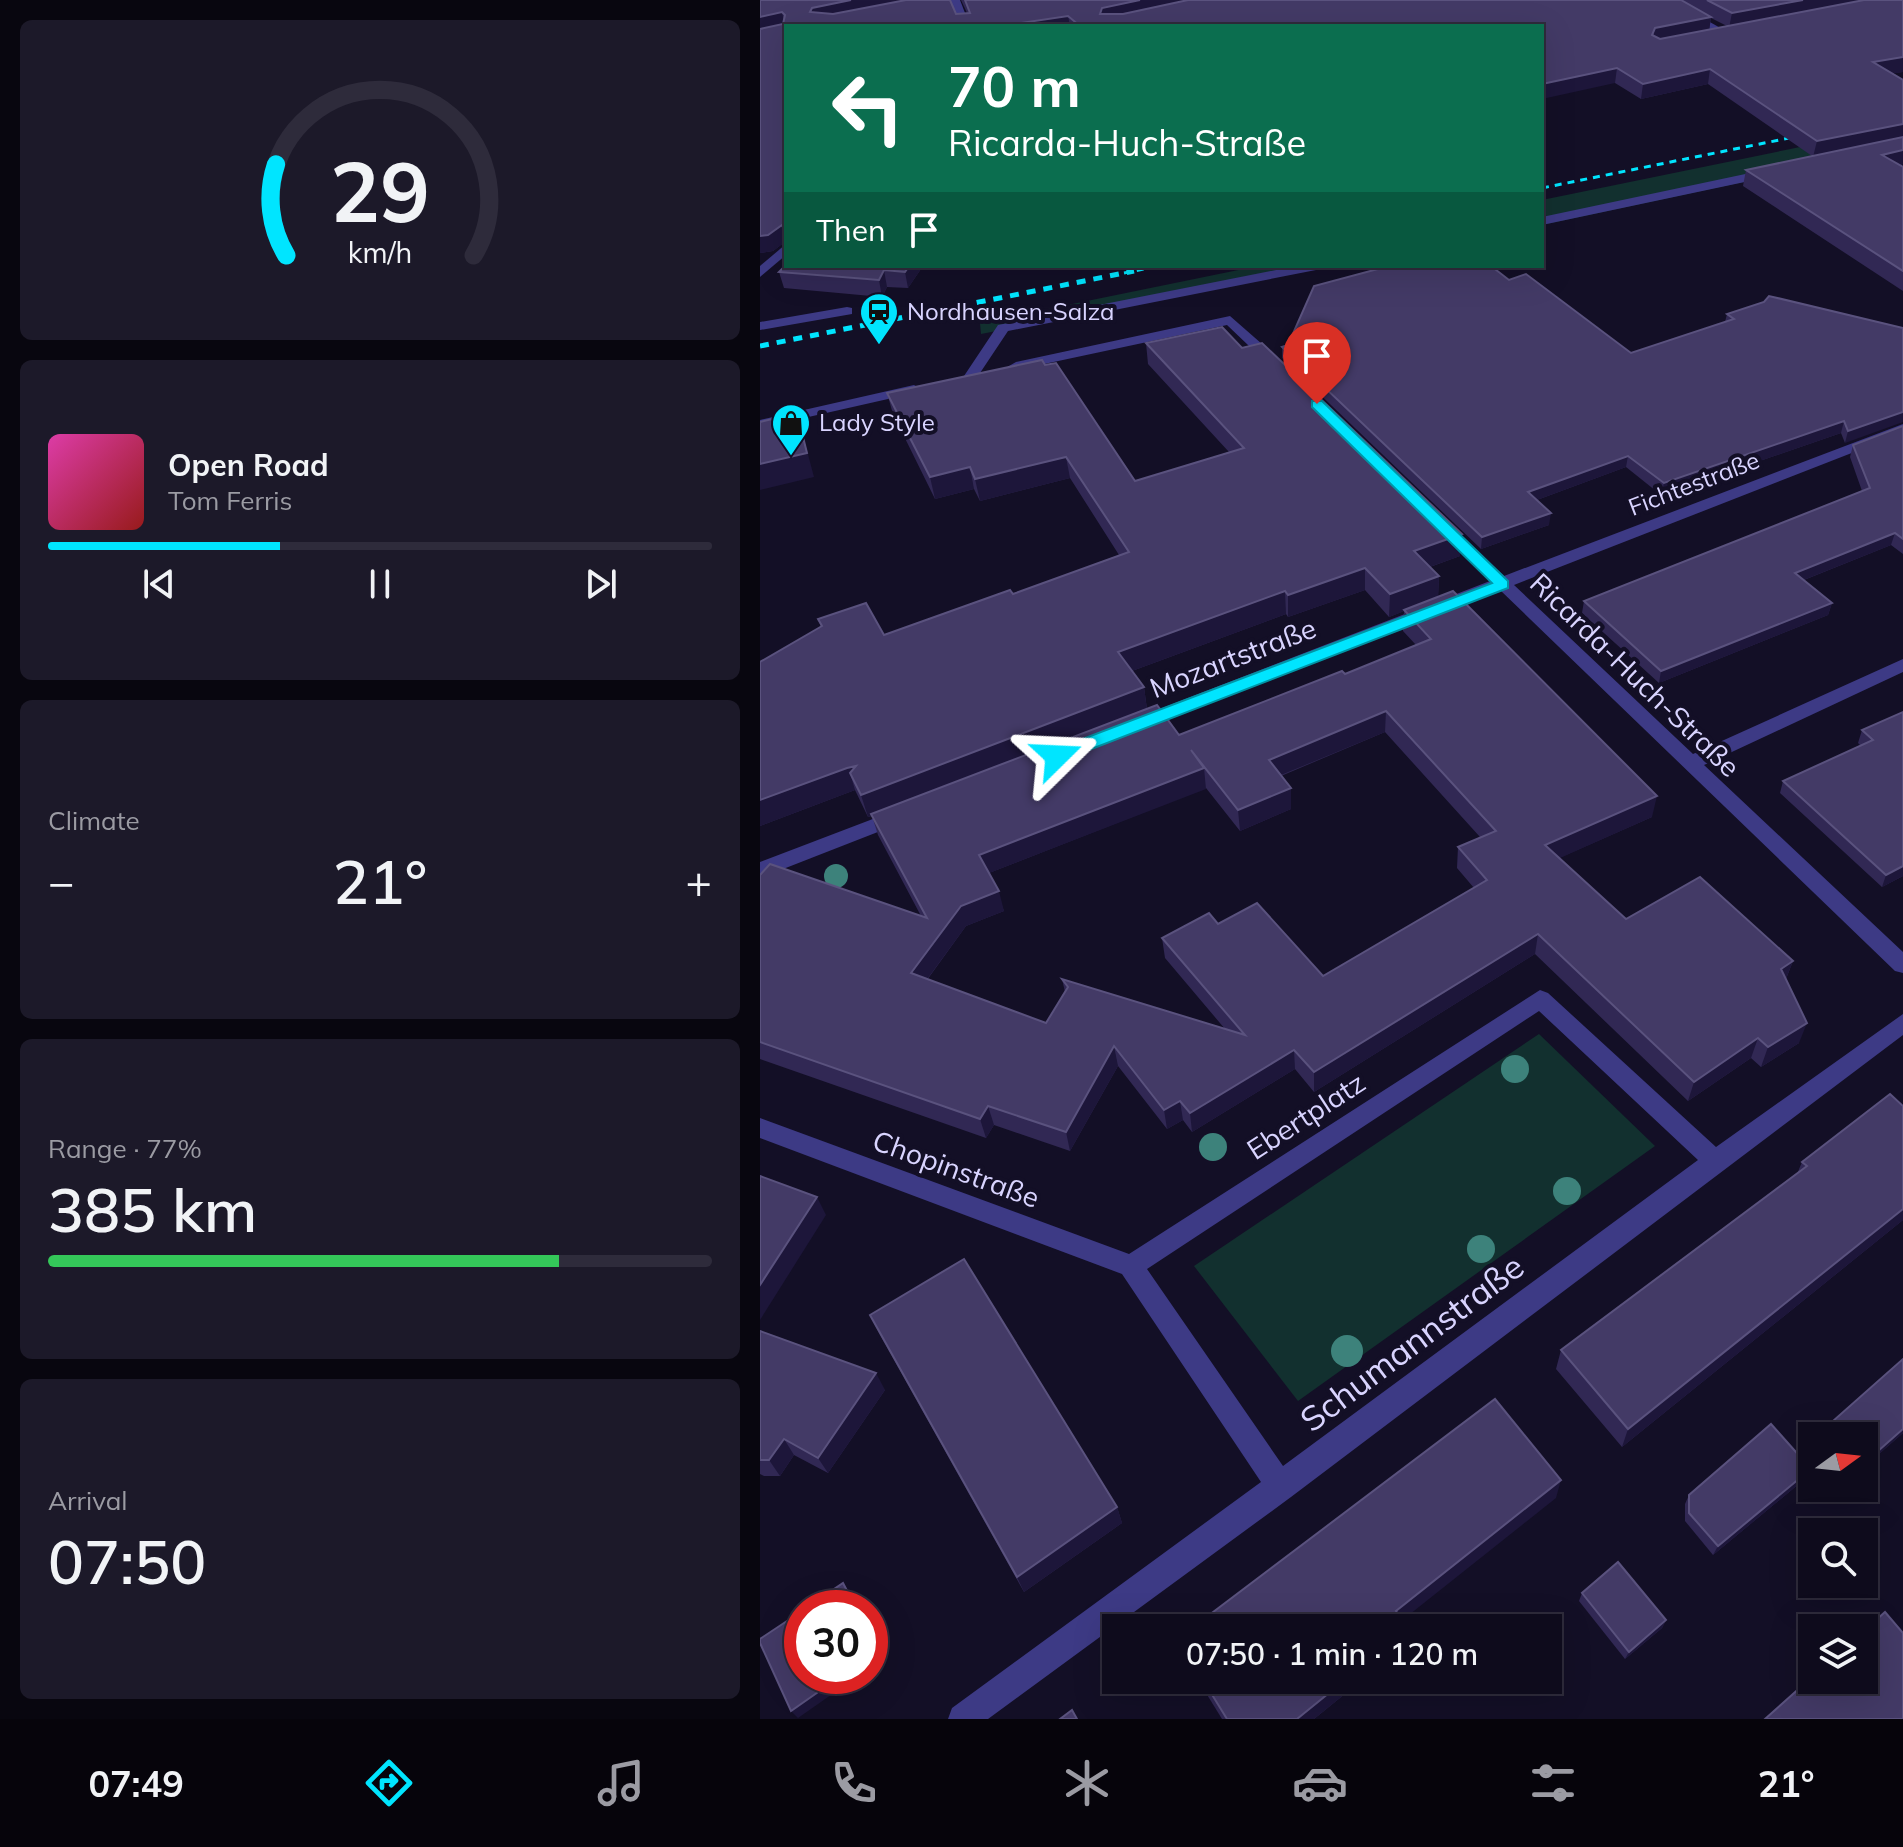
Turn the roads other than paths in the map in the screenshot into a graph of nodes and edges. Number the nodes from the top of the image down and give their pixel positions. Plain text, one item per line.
1 (1664, 0) edge
2 (949, 1) edge
3 (964, 24) edge
4 (1742, 32) edge
5 (1726, 34) junction
6 (1713, 37) edge
7 (1781, 171) edge
8 (1544, 221) edge
9 (784, 250) edge
10 (1306, 268) edge
11 (760, 273) edge
12 (847, 311) dead end
13 (760, 326) edge
14 (1287, 375) edge
15 (926, 386) edge
16 (760, 424) edge
17 (1903, 428) edge
18 (1434, 519) edge
19 (1502, 585) junction
20 (1903, 665) edge
21 (1116, 733) edge
22 (1689, 764) junction
23 (923, 807) edge
24 (760, 870) edge
25 (1903, 965) edge
26 (1903, 1023) edge
27 (760, 1128) edge
28 (1715, 1161) junction
29 (1131, 1266) junction
30 (1281, 1487) junction
31 (963, 1719) edge

1 - 5 street
2 - 3 street
4 - 5 street
5 - 6 street
7 - 8 street
9 - 11 street
10 - 14 street
12 - 13 street
15 - 16 street
17 - 19 street, Fichtestraße
18 - 19 street, Ricarda-Huch-Straße
19 - 21 street, Mozartstraße
19 - 22 street, Ricarda-Huch-Straße
20 - 22 street
22 - 25 street, Ricarda-Huch-Straße
23 - 24 street
26 - 28 street, Schumannstraße
27 - 29 street, Chopinstraße
28 - 29 street, Ebertplatz
28 - 30 street, Schumannstraße
29 - 30 street
30 - 31 street, Schumannstraße

